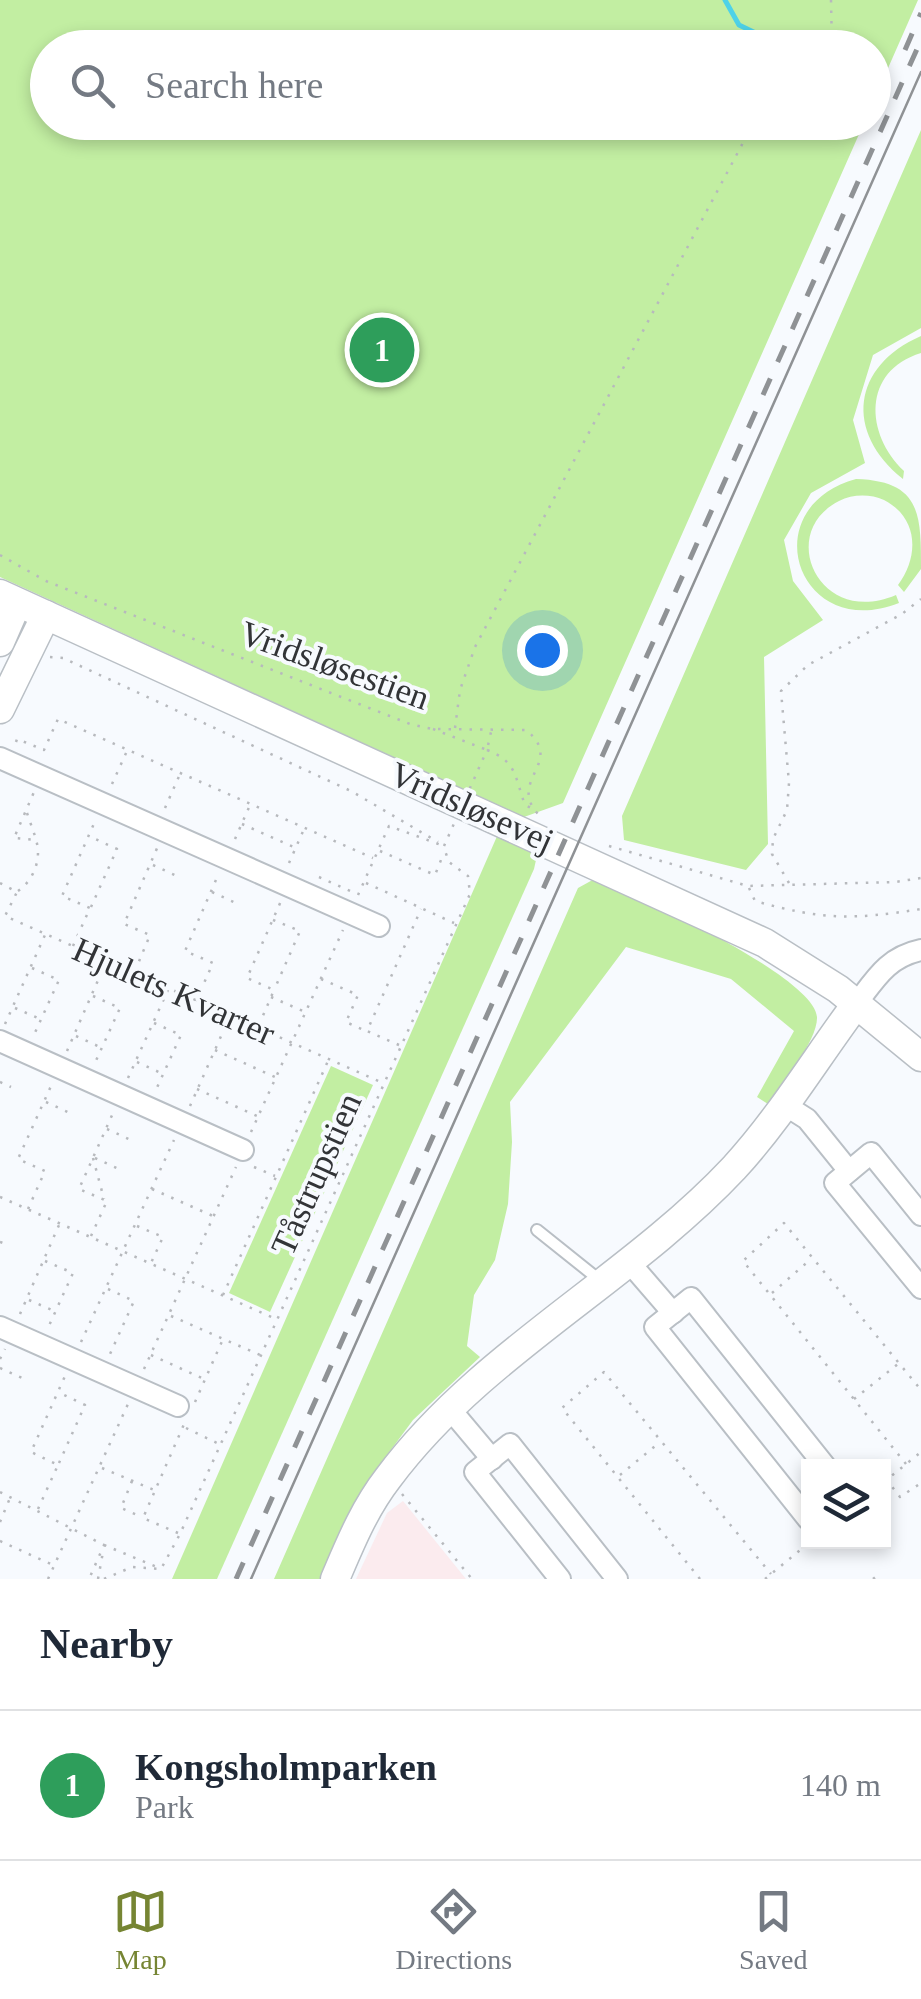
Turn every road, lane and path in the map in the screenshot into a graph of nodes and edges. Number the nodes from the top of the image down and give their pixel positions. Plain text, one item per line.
1 (831, 0) edge
2 (832, 30) edge
3 (744, 140) edge
4 (0, 555) edge
5 (9, 598) edge
6 (921, 599) edge
7 (46, 615) junction
8 (0, 642) edge
9 (44, 657) dead end
10 (0, 709) edge
11 (455, 728) junction
12 (433, 729) junction
13 (492, 731) junction
14 (127, 749) junction
15 (487, 750) junction
16 (4, 760) edge
17 (180, 773) junction
18 (41, 776) junction
19 (103, 804) junction
20 (250, 804) junction
21 (533, 809) junction
22 (26, 811) junction
23 (539, 816) dead end
24 (241, 824) junction
25 (305, 828) junction
26 (160, 830) junction
27 (89, 836) junction
28 (36, 840) junction
29 (602, 844) dead end
30 (444, 846) junction
31 (296, 848) junction
32 (378, 850) dead end
33 (444, 853) junction
34 (226, 858) junction
35 (375, 858) dead end
36 (150, 864) junction
37 (288, 864) dead end
38 (179, 877) dead end
39 (921, 878) edge
40 (0, 883) edge
41 (364, 883) dead end
42 (789, 884) junction
43 (288, 886) junction
44 (748, 886) junction
45 (17, 892) junction
46 (212, 892) junction
47 (238, 904) dead end
48 (90, 908) junction
49 (921, 908) edge
50 (421, 909) junction
51 (3, 914) edge
52 (273, 920) junction
53 (456, 924) junction
54 (379, 926) dead end
55 (46, 934) junction
56 (74, 946) junction
57 (921, 950) edge
58 (107, 961) junction
59 (31, 968) junction
60 (134, 973) junction
61 (322, 979) dead end
62 (169, 988) junction
63 (274, 990) junction
64 (92, 996) junction
65 (271, 997) junction
66 (196, 1000) junction
67 (857, 1003) junction
68 (13, 1007) junction
69 (306, 1013) dead end
70 (230, 1016) junction
71 (41, 1020) junction
72 (154, 1022) junction
73 (257, 1028) junction
74 (367, 1031) junction
75 (74, 1036) junction
76 (0, 1038) edge
77 (401, 1046) junction
78 (102, 1048) junction
79 (215, 1050) junction
80 (26, 1052) junction
81 (921, 1057) edge
82 (329, 1060) junction
83 (136, 1062) junction
84 (59, 1067) junction
85 (163, 1074) junction
86 (276, 1077) dead end
87 (87, 1080) junction
88 (0, 1082) edge
89 (384, 1084) junction
90 (11, 1087) dead end
91 (197, 1089) junction
92 (121, 1095) junction
93 (44, 1102) junction
94 (784, 1105) junction
95 (148, 1107) junction
96 (72, 1114) dead end
97 (258, 1116) dead end
98 (182, 1122) junction
99 (106, 1128) junction
100 (133, 1141) dead end
101 (93, 1157) junction
102 (247, 1158) joint
103 (121, 1170) dead end
104 (849, 1172) junction
105 (276, 1177) junction
106 (152, 1189) junction
107 (0, 1197) edge
108 (104, 1200) junction
109 (28, 1210) junction
110 (921, 1215) edge
111 (214, 1217) dead end
112 (60, 1224) junction
113 (136, 1225) junction
114 (537, 1230) dead end
115 (90, 1237) junction
116 (124, 1252) junction
117 (812, 1258) junction
118 (44, 1260) junction
119 (629, 1262) junction
120 (151, 1264) junction
121 (603, 1282) junction
122 (921, 1288) edge
123 (107, 1289) junction
124 (770, 1294) junction
125 (222, 1296) junction
126 (26, 1299) junction
127 (56, 1312) junction
128 (673, 1313) junction
129 (170, 1316) dead end
130 (278, 1320) junction
131 (6, 1330) edge
132 (223, 1339) junction
133 (41, 1345) junction
134 (151, 1355) dead end
135 (262, 1356) junction
136 (0, 1359) edge
137 (72, 1359) junction
138 (899, 1363) junction
139 (0, 1368) edge
140 (102, 1372) junction
141 (22, 1378) dead end
142 (205, 1379) junction
143 (921, 1390) edge
144 (58, 1392) junction
145 (854, 1399) junction
146 (450, 1409) junction
147 (180, 1419) junction
148 (661, 1441) junction
149 (221, 1445) junction
150 (921, 1452) edge
151 (492, 1459) junction
152 (819, 1459) edge
153 (906, 1464) junction
154 (58, 1465) junction
155 (100, 1466) dead end
156 (891, 1476) edge
157 (618, 1477) junction
158 (387, 1479) junction
159 (132, 1481) junction
160 (921, 1483) edge
161 (891, 1487) edge
162 (155, 1491) junction
163 (0, 1492) edge
164 (11, 1497) junction
165 (38, 1509) junction
166 (801, 1510) edge
167 (144, 1518) junction
168 (0, 1522) edge
169 (71, 1529) junction
170 (180, 1534) junction
171 (0, 1541) edge
172 (104, 1544) junction
173 (801, 1549) edge
174 (54, 1566) junction
175 (162, 1568) junction
176 (771, 1574) junction
177 (878, 1575) dead end
178 (48, 1579) edge
179 (89, 1579) edge
180 (98, 1579) edge
181 (104, 1579) edge
182 (156, 1579) edge
183 (334, 1579) edge
184 (472, 1579) edge
185 (560, 1579) edge
186 (618, 1579) edge
187 (700, 1579) edge
188 (765, 1579) edge
189 (873, 1579) edge

1 - 2 path
3 - 11 path
4 - 12 path, Vridsløsestien
5 - 7 street, Vridsløsevej
5 - 8 street
6 - 42 path
7 - 10 street
7 - 67 street, Vridsløsevej
9 - 30 path, Vridsløsevej
11 - 12 path, Vridsløsestien
11 - 13 path, Vridsløsestien
12 - 15 path
13 - 15 path
13 - 21 path, Vridsløsestien
14 - 16 path
14 - 17 path
14 - 19 path
15 - 21 path
15 - 30 path, bridge
16 - 18 street
17 - 20 path
17 - 26 path
18 - 19 street
18 - 22 path
19 - 26 street
19 - 27 path
20 - 24 path
20 - 25 path
21 - 23 path
22 - 28 path
22 - 28 path
24 - 31 path
24 - 34 path
25 - 31 path
25 - 35 path
26 - 34 street
26 - 36 path
27 - 48 path
27 - 48 path
28 - 45 path, Hjulets Kvarter
29 - 44 path
30 - 33 path
31 - 37 path
32 - 33 path
33 - 53 path, Tåstrupstien
34 - 43 street
34 - 46 path
36 - 38 path
36 - 60 path
39 - 42 path
40 - 45 path
41 - 50 path
42 - 44 path
43 - 52 path
43 - 54 street
44 - 49 path
45 - 51 path, Hjulets Kvarter
46 - 47 path
46 - 66 path
48 - 56 path
50 - 53 path
50 - 74 path
51 - 55 path, Hjulets Kvarter
52 - 63 path
52 - 63 path
53 - 77 path, Tåstrupstien
55 - 56 path, Hjulets Kvarter
55 - 59 path
56 - 58 path, Hjulets Kvarter
57 - 67 street
58 - 60 path, Hjulets Kvarter
58 - 64 path
59 - 68 path
59 - 71 path
60 - 62 path, Hjulets Kvarter
61 - 74 path
62 - 66 path, Hjulets Kvarter
62 - 72 path
63 - 65 path
64 - 75 path
64 - 78 path
65 - 69 path
65 - 73 path
66 - 70 path, Hjulets Kvarter
67 - 81 street, Vridsløsevej
67 - 94 street
68 - 71 path
68 - 76 path
70 - 73 path, Hjulets Kvarter
70 - 79 path
71 - 80 path
72 - 83 path
72 - 85 path
73 - 82 path, Hjulets Kvarter
74 - 77 path
75 - 78 path
75 - 84 path
76 - 80 street
77 - 89 path, Tåstrupstien
78 - 87 path
79 - 86 path
79 - 91 path
80 - 84 street
82 - 89 path, Hjulets Kvarter
82 - 105 path
83 - 85 path
83 - 92 path
84 - 87 street
84 - 93 path
85 - 95 path
87 - 92 street
88 - 90 path
89 - 130 path, Tåstrupstien
91 - 97 path
91 - 98 path
92 - 95 street
92 - 99 path
93 - 96 path
93 - 109 path
94 - 104 street
94 - 119 street
95 - 98 street
98 - 102 street
98 - 106 path
99 - 100 path
99 - 101 path
101 - 103 path
101 - 108 path
101 - 108 path
102 - 105 path
104 - 110 street
104 - 122 street
105 - 125 path
106 - 111 path
106 - 113 path
107 - 109 path
108 - 115 path
109 - 112 path
112 - 115 path
112 - 118 path
113 - 116 path
113 - 120 path
114 - 121 lane
115 - 116 path
116 - 120 path
116 - 123 path
117 - 124 path
117 - 124 path
117 - 138 path
118 - 126 path
118 - 127 path
119 - 121 street
119 - 128 street
120 - 125 path
121 - 146 street
123 - 137 path
123 - 140 path
124 - 145 path
125 - 130 path
126 - 127 path
126 - 131 path
127 - 133 path
128 - 152 street
128 - 166 street
129 - 132 path
130 - 135 path, Tåstrupstien
131 - 133 street
131 - 136 path
132 - 135 path
132 - 142 path
133 - 137 street
134 - 142 path
135 - 149 path, Tåstrupstien
137 - 140 street
137 - 144 path
138 - 143 path
138 - 145 path
139 - 141 path
140 - 147 street
142 - 147 path
144 - 154 path
144 - 154 path
145 - 153 path
146 - 151 street
146 - 158 street
147 - 149 path
147 - 162 path
148 - 157 path
148 - 157 path
148 - 176 path
149 - 170 path, Tåstrupstien
150 - 153 path
151 - 185 street
151 - 186 street
153 - 156 path
154 - 165 path
155 - 159 path
157 - 187 path
158 - 183 street
158 - 184 path
159 - 162 path
159 - 167 path
160 - 161 path
162 - 167 path
163 - 164 path
164 - 165 path
164 - 168 path
165 - 169 path
167 - 170 path
169 - 172 path
169 - 174 path
170 - 175 path, Tåstrupstien
171 - 174 path
172 - 175 path
172 - 179 path
172 - 180 path
173 - 176 path
174 - 178 path
175 - 181 path
175 - 182 path, Tåstrupstien
176 - 188 path
177 - 189 path

